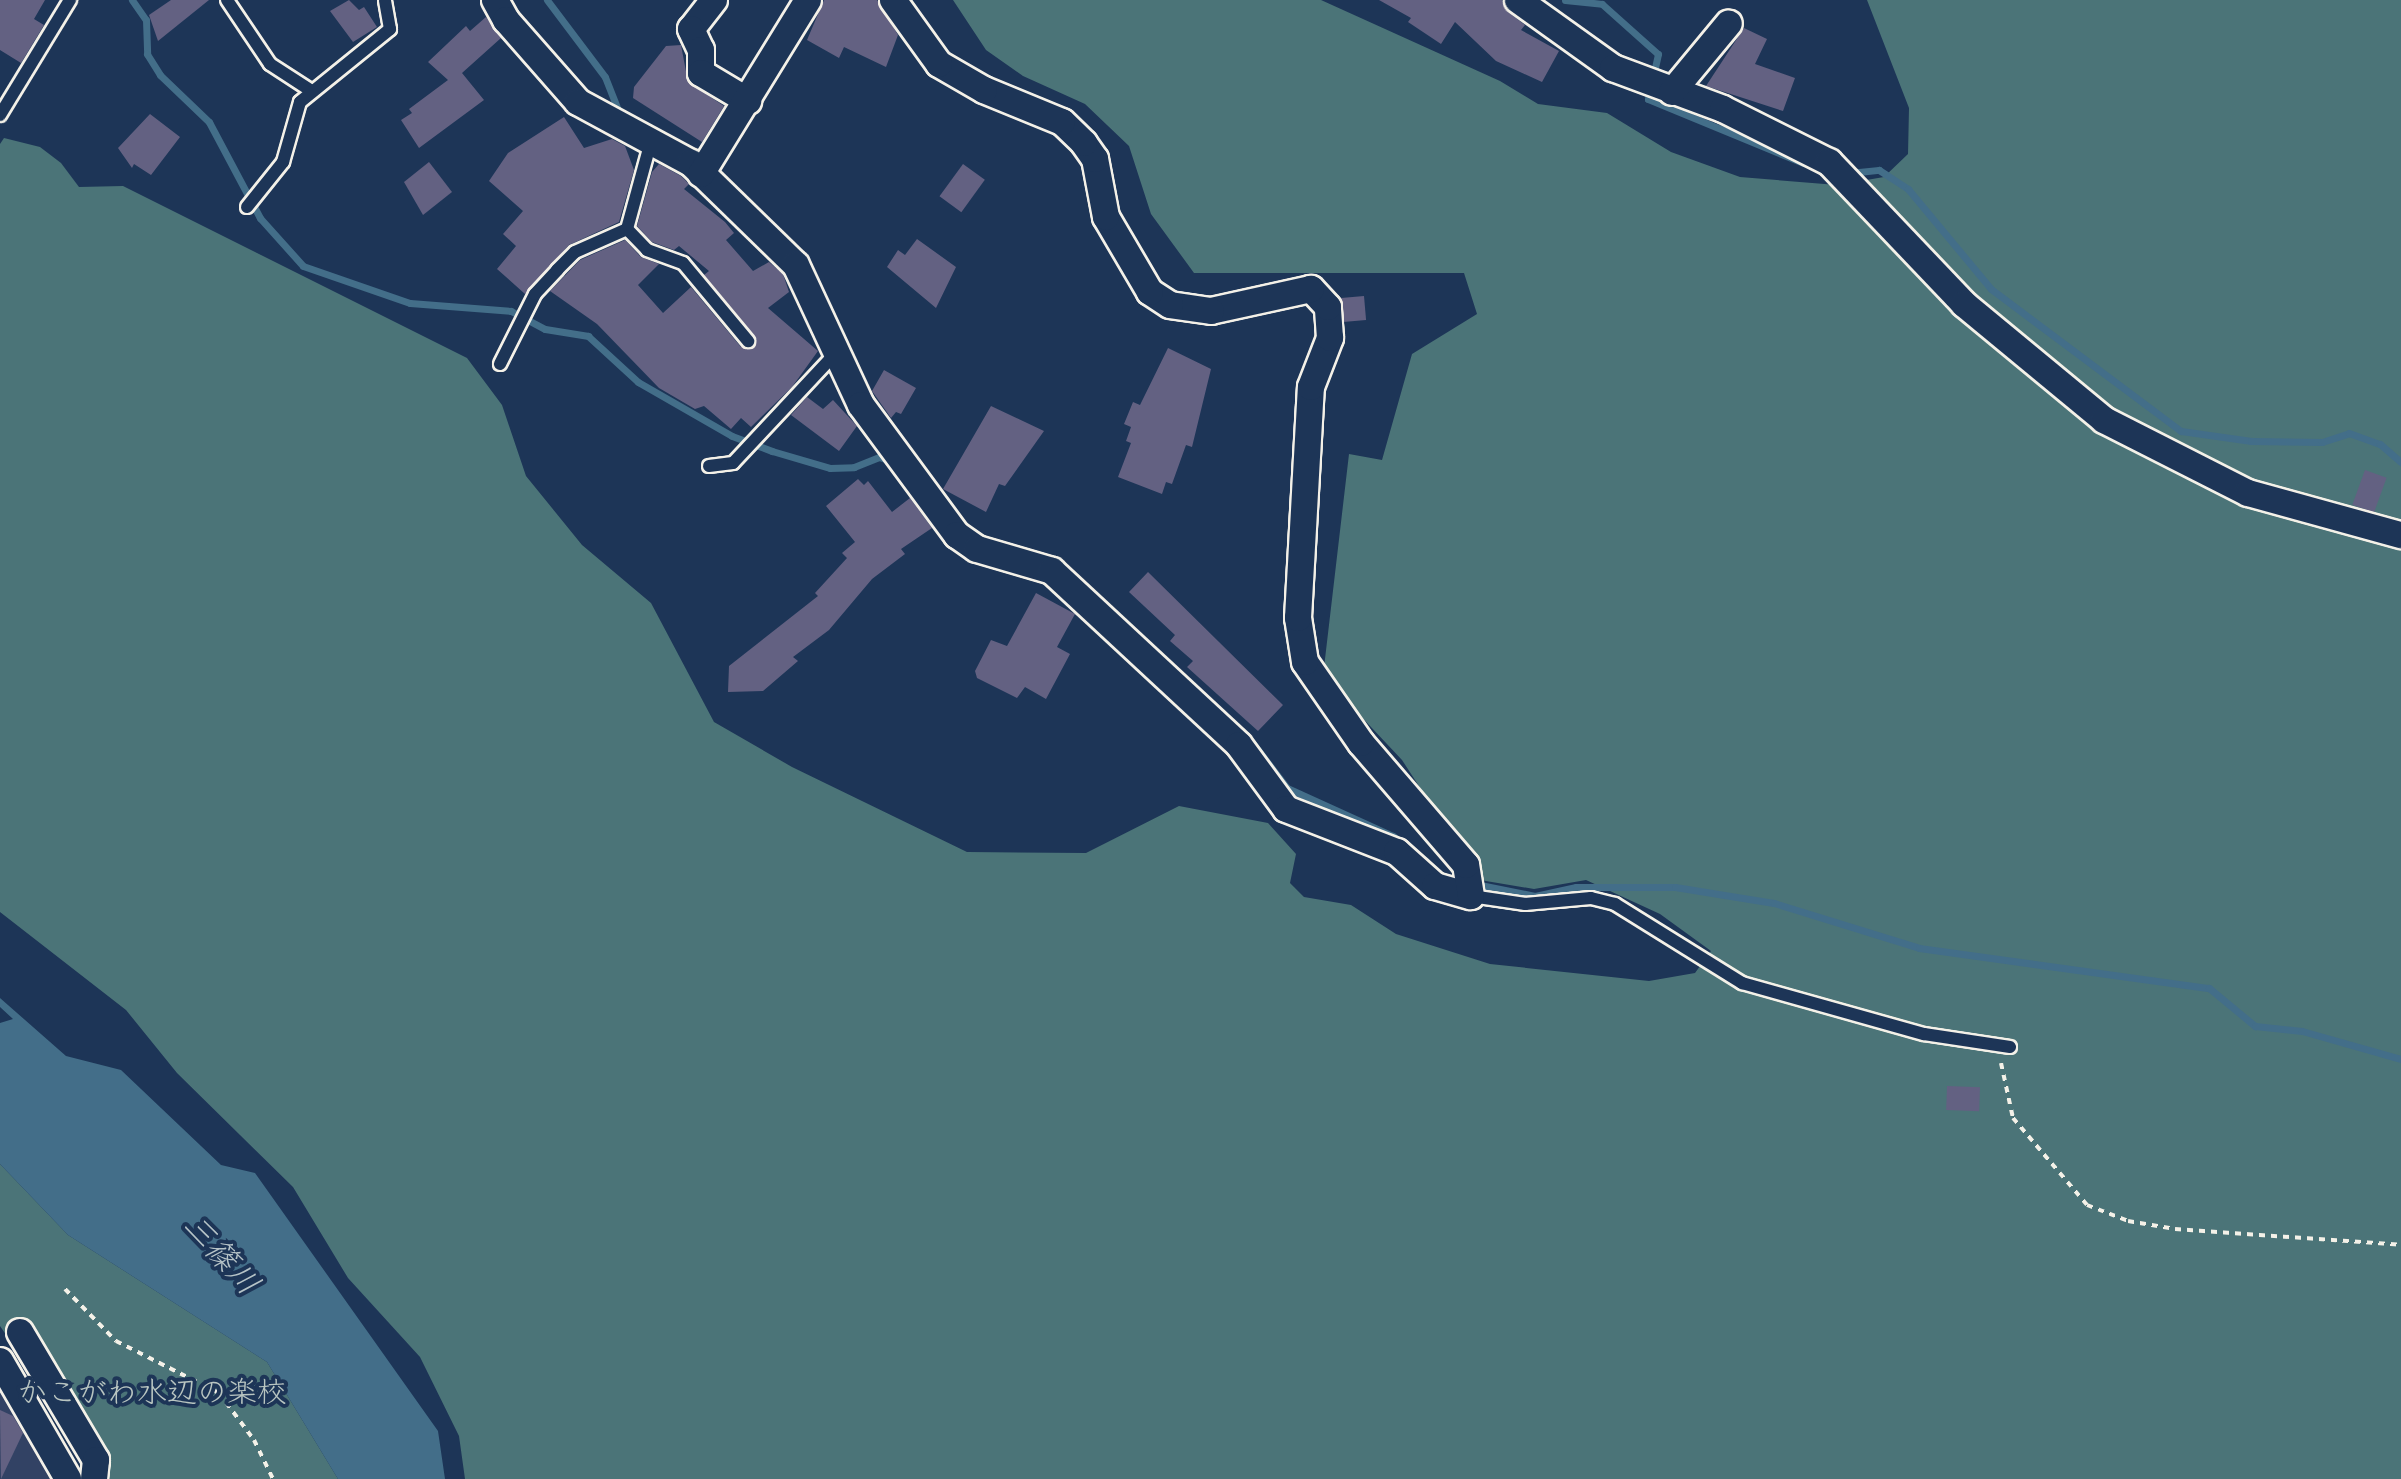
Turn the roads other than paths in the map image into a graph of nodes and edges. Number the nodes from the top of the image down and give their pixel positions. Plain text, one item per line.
1 (70, 0) edge
2 (227, 0) edge
3 (385, 0) edge
4 (495, 0) edge
5 (714, 0) edge
6 (808, 0) edge
7 (893, 0) edge
8 (1518, 0) edge
9 (1549, 9) edge
10 (1729, 23) dead end
11 (310, 90) junction
12 (1672, 92) junction
13 (748, 101) junction
14 (0, 115) edge
15 (651, 141) junction
16 (701, 174) junction
17 (247, 207) dead end
18 (627, 229) junction
19 (748, 341) dead end
20 (834, 355) junction
21 (500, 364) dead end
22 (709, 466) dead end
23 (2401, 535) edge
24 (1469, 882) junction
25 (2005, 1046) road end
26 (20, 1332) dead end
27 (0, 1361) edge
28 (68, 1479) edge
29 (94, 1479) edge

1 - 14 lane
2 - 11 lane
3 - 11 lane
4 - 15 street
5 - 13 street
6 - 13 street
7 - 24 street
8 - 9 street
9 - 12 street
10 - 12 street
11 - 17 lane
12 - 23 street
13 - 16 street
15 - 16 street
15 - 18 lane
16 - 20 street
18 - 19 lane
18 - 21 lane
20 - 22 lane
20 - 24 street
24 - 25 lane
26 - 29 street
27 - 28 street

